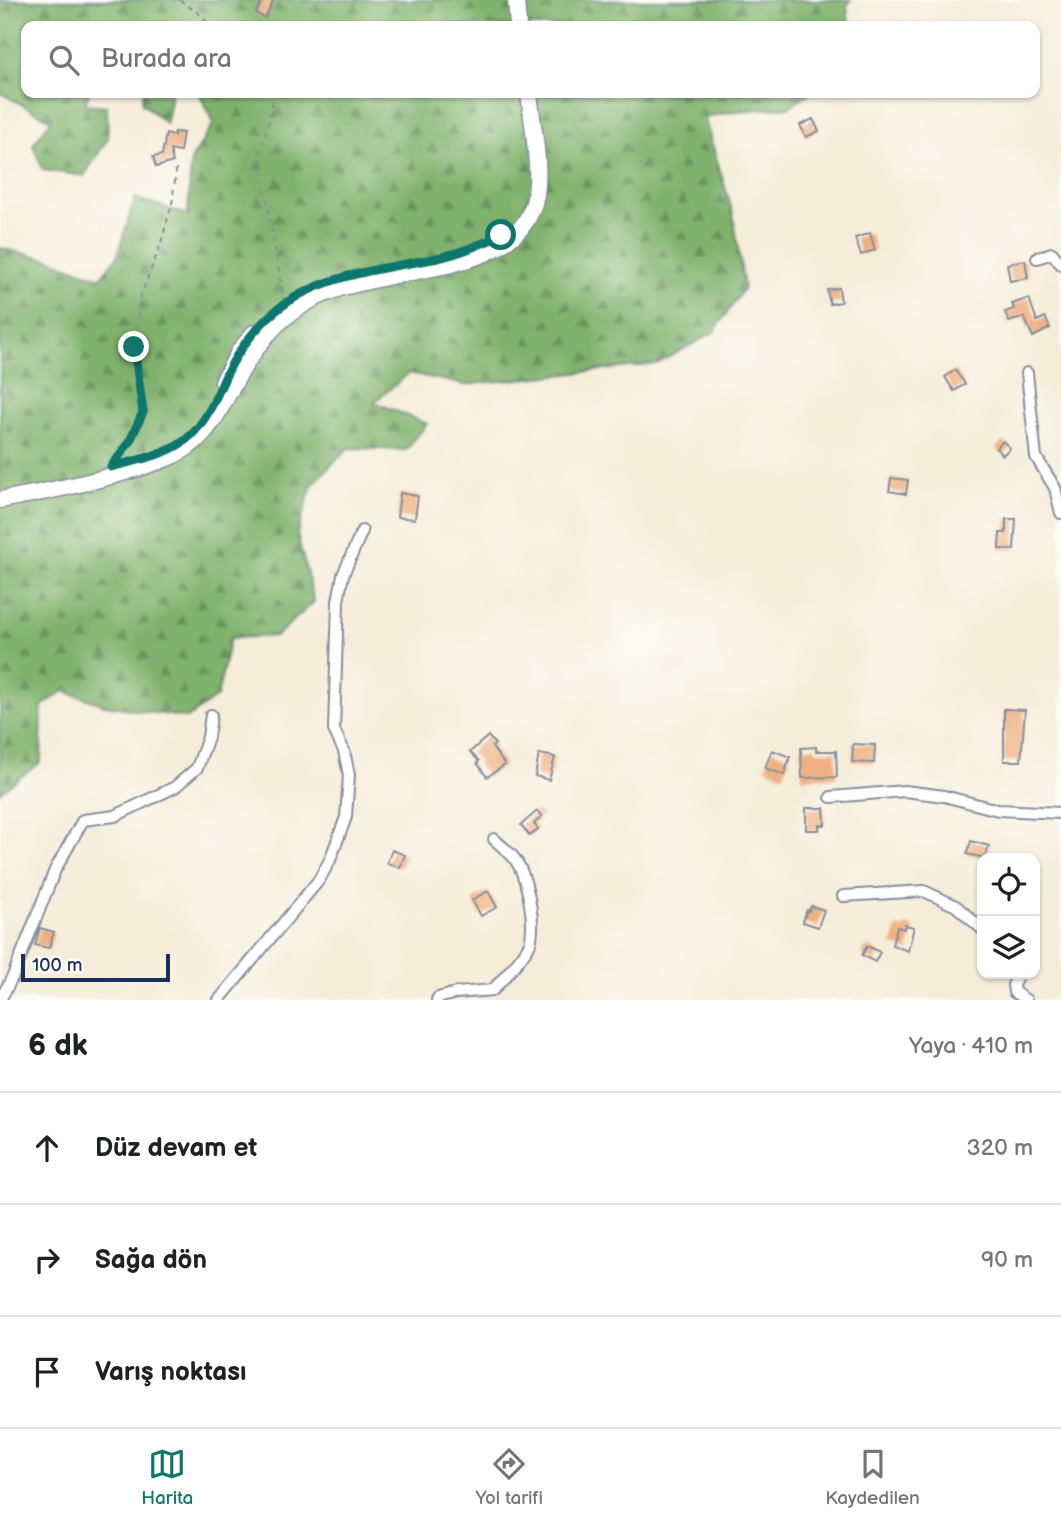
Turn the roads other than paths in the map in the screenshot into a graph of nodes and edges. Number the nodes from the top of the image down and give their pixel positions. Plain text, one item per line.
1 (516, 0) edge
2 (526, 0) edge
3 (517, 21) edge
4 (526, 21) edge
5 (520, 98) edge
6 (529, 98) edge
7 (1037, 258) dead end
8 (1061, 264) edge
9 (1027, 373) dead end
10 (0, 491) edge
11 (0, 500) edge
12 (1061, 513) edge
13 (362, 531) dead end
14 (211, 715) dead end
15 (831, 797) dead end
16 (1061, 813) edge
17 (494, 839) dead end
18 (843, 896) dead end
19 (977, 925) edge
20 (1016, 979) edge
21 (468, 996) edge
22 (0, 1000) edge
23 (219, 1000) edge
24 (436, 1000) edge
25 (1026, 1000) edge

1 - 3 main road
2 - 4 main road
5 - 10 main road
6 - 11 main road
7 - 8 street
9 - 12 street
13 - 23 street
14 - 22 street
15 - 16 street
17 - 21 street
18 - 19 street
20 - 25 street
21 - 24 street

